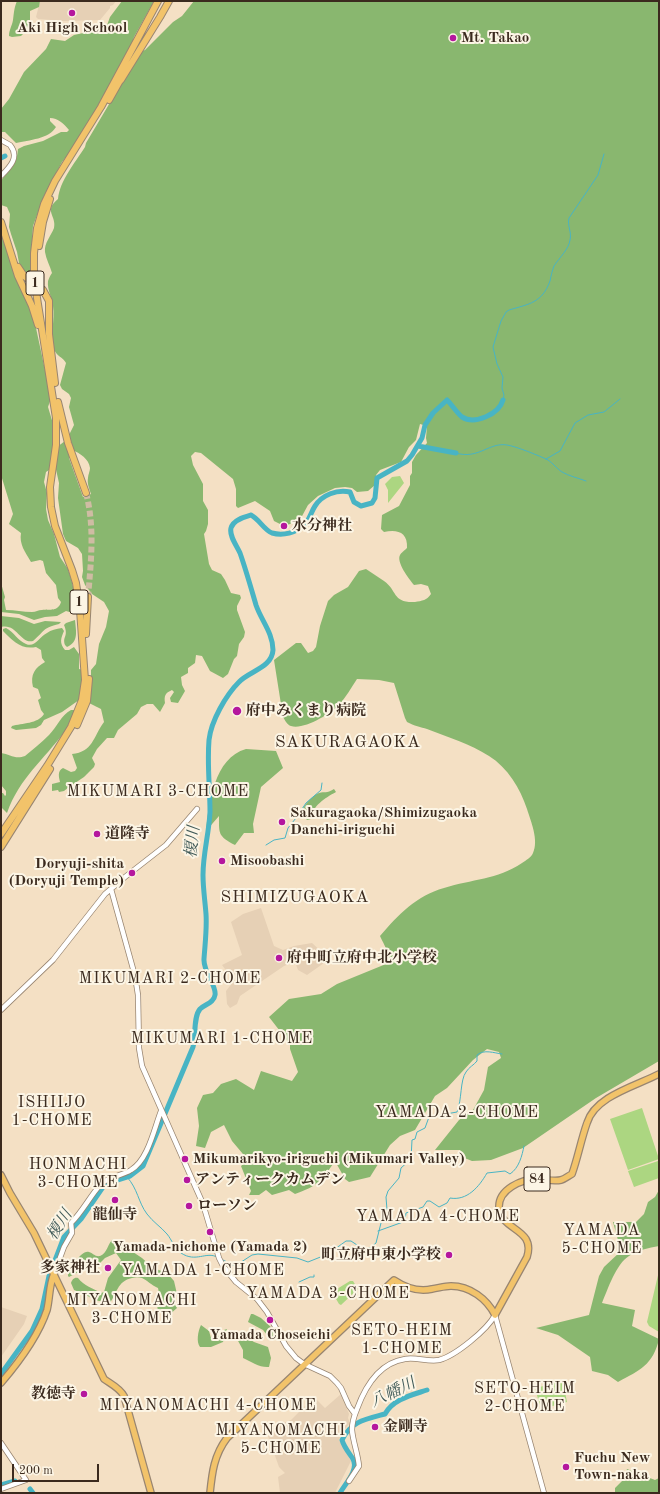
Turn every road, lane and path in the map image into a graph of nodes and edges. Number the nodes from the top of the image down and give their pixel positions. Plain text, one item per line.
1 (158, 1) edge
2 (162, 1) edge
3 (169, 1) edge
4 (136, 50) junction
5 (1, 140) edge
6 (80, 145) junction
7 (1, 176) edge
8 (1, 219) edge
9 (1, 222) edge
10 (30, 280) dead end
11 (43, 290) dead end
12 (53, 382) junction
13 (86, 493) tunnel mouth
14 (88, 597) tunnel mouth
15 (87, 664) junction
16 (80, 715) junction
17 (27, 805) junction
18 (197, 809) dead end
19 (1, 834) edge
20 (1, 847) edge
21 (1, 851) edge
22 (111, 889) junction
23 (1, 1010) edge
24 (659, 1074) edge
25 (162, 1114) junction
26 (1, 1175) edge
27 (52, 1270) junction
28 (495, 1315) junction
29 (304, 1364) junction
30 (1, 1383) edge
31 (355, 1414) junction
32 (1, 1443) edge
33 (349, 1481) dead end
34 (1, 1489) edge
35 (151, 1493) edge
36 (210, 1493) edge
37 (544, 1493) edge

1 - 4 highway, 1
2 - 4 highway, 1
3 - 4 highway
4 - 6 highway, 1
4 - 6 highway, 1
5 - 7 street
6 - 12 highway, 1
8 - 10 highway
9 - 12 highway
11 - 12 highway
12 - 13 highway, 1
12 - 15 highway, 1
14 - 15 highway, 1
15 - 16 highway, 1
16 - 17 highway, 1
16 - 19 highway, 1
17 - 20 highway
17 - 21 highway
18 - 22 street
22 - 23 street
22 - 25 street
24 - 28 main road, 84
25 - 27 street
25 - 29 street
26 - 27 main road
27 - 30 main road
27 - 35 main road
28 - 29 main road
28 - 31 street
28 - 37 street
29 - 31 street
29 - 36 main road
31 - 33 street
32 - 34 street

